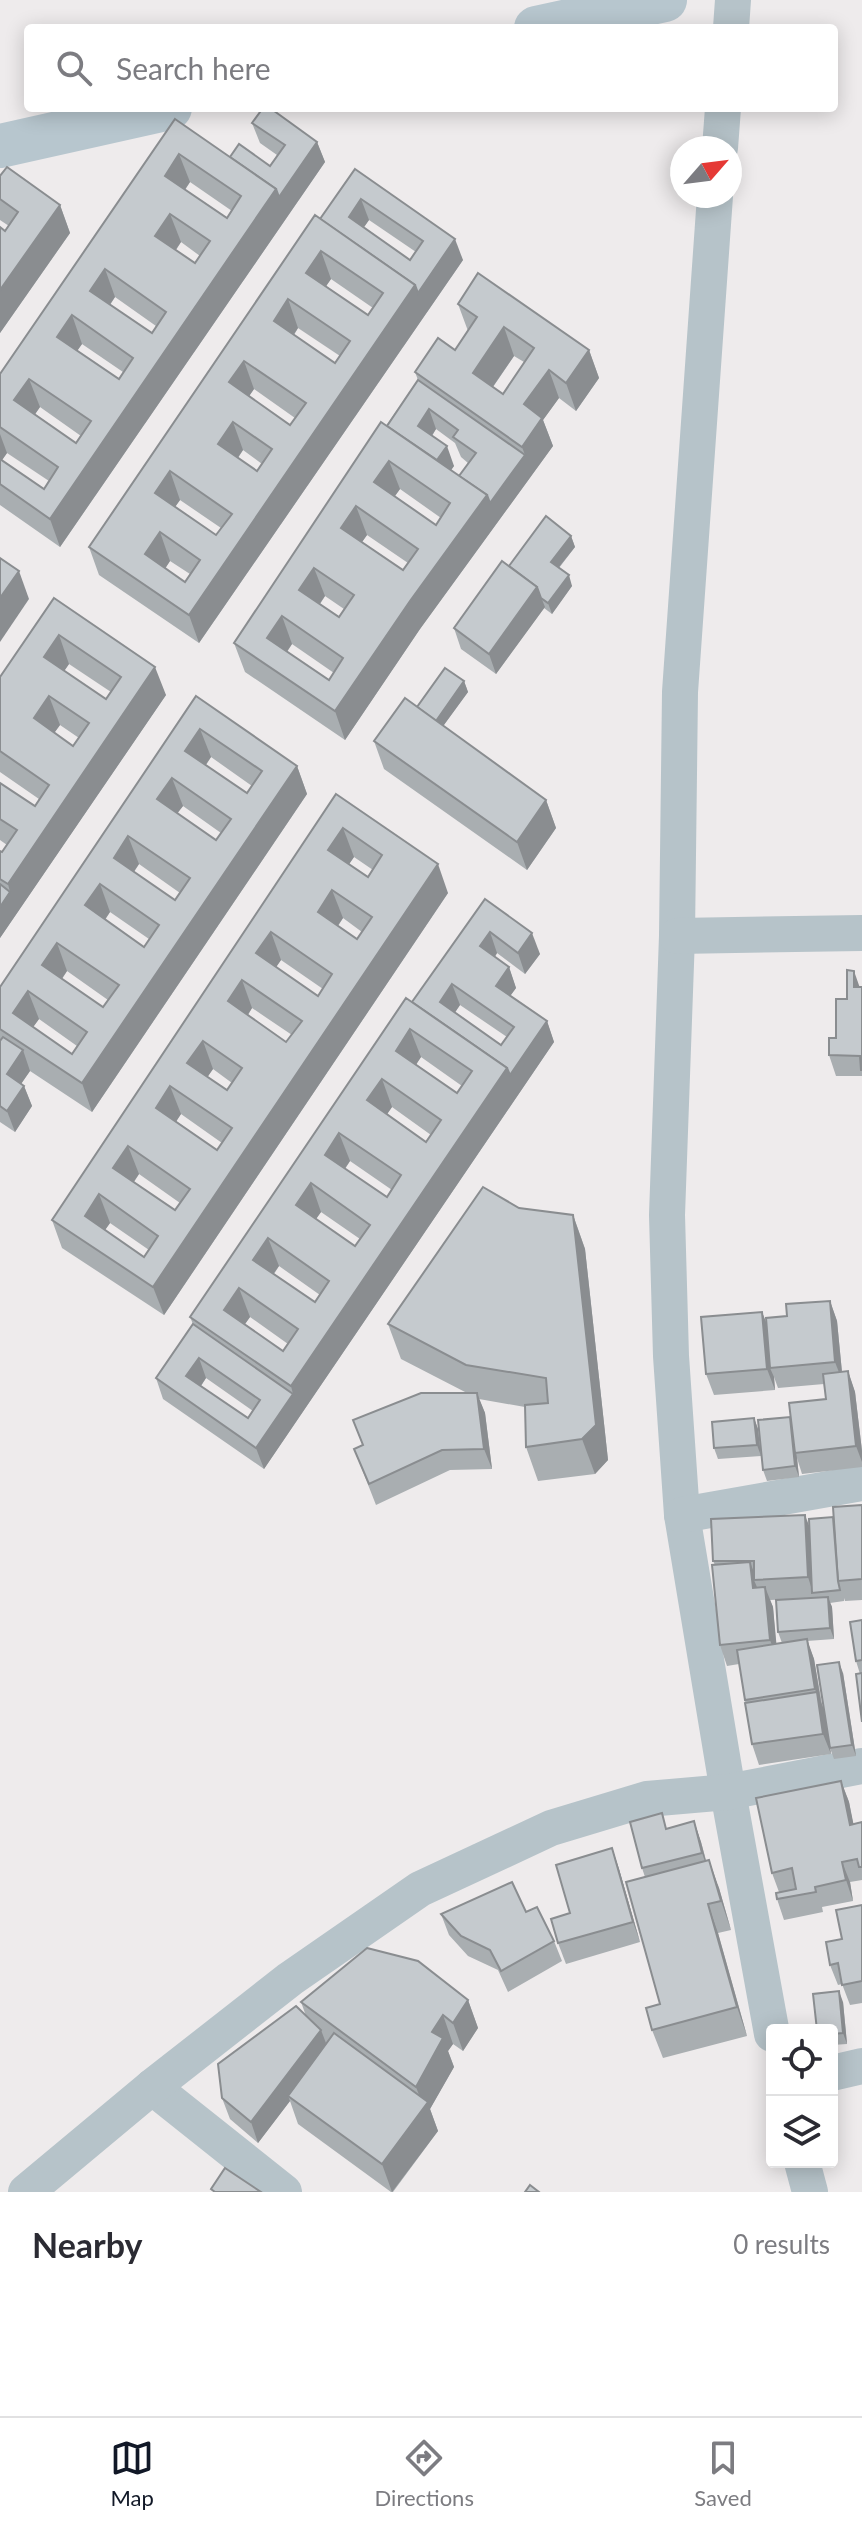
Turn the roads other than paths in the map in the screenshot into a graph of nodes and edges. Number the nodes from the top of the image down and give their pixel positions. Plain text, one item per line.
1 (665, 0) edge
2 (733, 0) edge
3 (554, 24) edge
4 (731, 24) edge
5 (152, 112) edge
6 (723, 112) edge
7 (721, 136) edge
8 (0, 146) edge
9 (714, 208) edge
10 (862, 933) edge
11 (677, 936) junction
12 (862, 1483) edge
13 (682, 1515) junction
14 (862, 1766) edge
15 (728, 1792) junction
16 (770, 2024) edge
17 (862, 2066) edge
18 (838, 2072) edge
19 (152, 2087) junction
20 (804, 2168) edge
21 (26, 2192) edge
22 (284, 2192) edge
23 (810, 2192) edge

1 - 3 main road
2 - 4 street
5 - 8 main road
6 - 7 street
9 - 11 street
10 - 11 street
11 - 13 street
12 - 13 street
13 - 15 street
14 - 15 street
15 - 16 street
15 - 19 street
17 - 18 street
19 - 21 street
19 - 22 street
20 - 23 street

